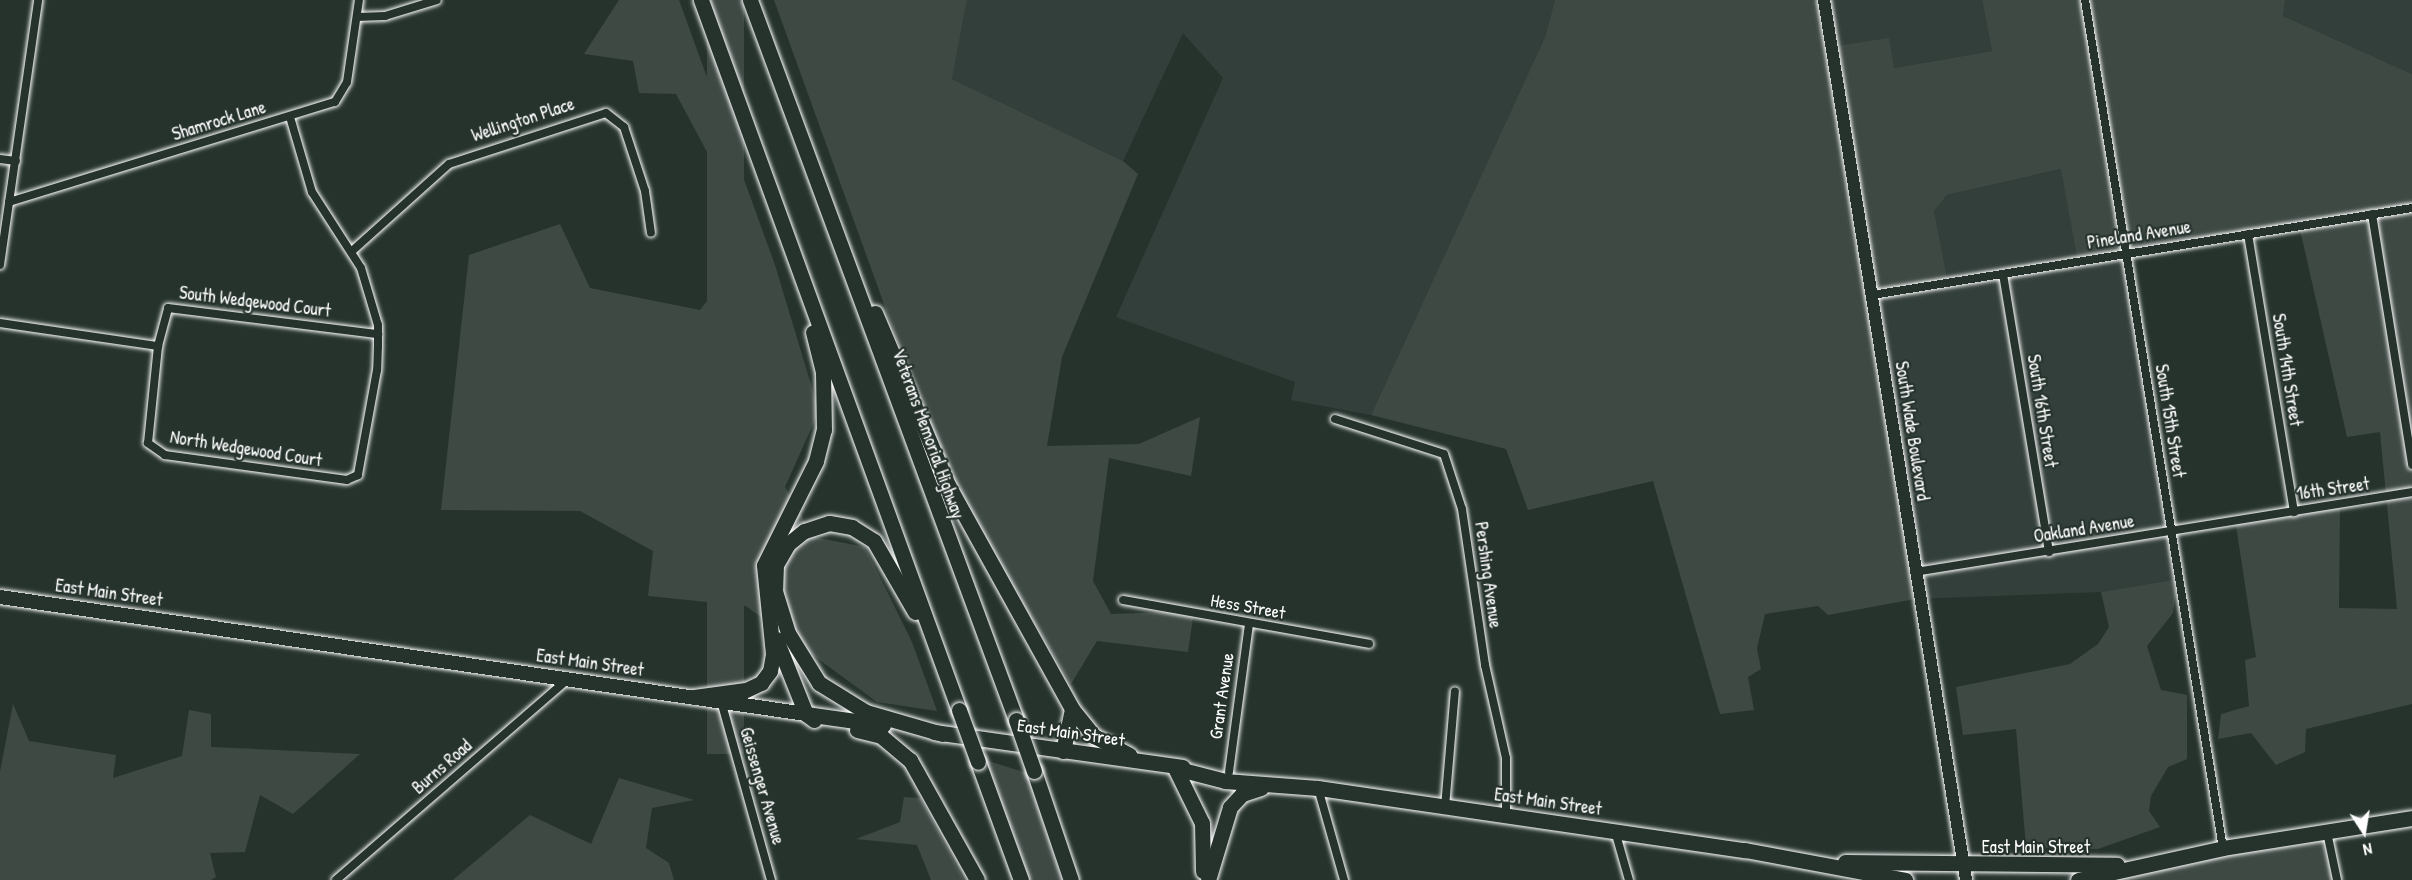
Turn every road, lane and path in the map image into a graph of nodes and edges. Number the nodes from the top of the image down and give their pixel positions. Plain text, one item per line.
1 (38, 0) edge
2 (359, 0) edge
3 (436, 0) edge
4 (701, 0) edge
5 (750, 0) edge
6 (1824, 0) edge
7 (2085, 0) edge
8 (357, 17) junction
9 (290, 117) junction
10 (806, 153) junction
11 (0, 159) edge
12 (15, 161) junction
13 (761, 163) junction
14 (9, 202) junction
15 (2412, 208) edge
16 (2372, 214) junction
17 (651, 233) dead end
18 (2248, 234) junction
19 (352, 251) junction
20 (2127, 254) junction
21 (0, 265) edge
22 (2003, 274) junction
23 (1872, 295) junction
24 (0, 323) edge
25 (378, 334) junction
26 (158, 346) junction
27 (1335, 419) dead end
28 (2412, 465) edge
29 (2412, 492) edge
30 (2294, 512) junction
31 (2258, 518) joint
32 (2171, 532) junction
33 (2049, 552) junction
34 (1916, 572) junction
35 (0, 597) edge
36 (1123, 600) dead end
37 (1249, 625) junction
38 (771, 628) junction
39 (1369, 644) dead end
40 (944, 668) junction
41 (568, 679) junction
42 (1455, 691) dead end
43 (694, 697) junction
44 (721, 701) junction
45 (1072, 709) junction
46 (806, 714) junction
47 (942, 734) junction
48 (1063, 751) junction
49 (1148, 764) junction
50 (1175, 768) junction
51 (1229, 772) junction
52 (1277, 784) junction
53 (1318, 788) junction
54 (1445, 807) junction
55 (1506, 815) junction
56 (2412, 818) edge
57 (1615, 831) junction
58 (2327, 832) junction
59 (2223, 848) junction
60 (1814, 862) junction
61 (2150, 864) junction
62 (1965, 873) edge
63 (336, 880) edge
64 (771, 880) edge
65 (977, 880) edge
66 (1022, 880) edge
67 (1071, 880) edge
68 (1202, 880) edge
69 (1208, 880) edge
70 (1344, 880) edge
71 (1629, 880) edge
72 (1905, 880) edge
73 (2084, 880) edge
74 (2337, 880) edge

1 - 12 street
2 - 8 street, Shamrock Lane
3 - 8 street
4 - 13 highway
5 - 10 highway, Veterans Memorial Highway
6 - 23 main road, South Wade Boulevard
7 - 20 street, South 15th Street
8 - 9 street, Shamrock Lane
9 - 14 street, Shamrock Lane
9 - 19 street
10 - 45 highway
10 - 67 highway, Veterans Memorial Highway, bridge
11 - 12 street
12 - 14 street
13 - 38 highway
13 - 40 highway
14 - 21 street
15 - 16 street, Pineland Avenue
16 - 18 street, Pineland Avenue
16 - 28 street
17 - 19 street, Wellington Place
18 - 20 street, Pineland Avenue
18 - 30 street, South 14th Street
19 - 25 street
20 - 22 street, Pineland Avenue
20 - 32 street, South 15th Street
22 - 23 street, Pineland Avenue
22 - 33 street, South 16th Street
23 - 34 main road, South Wade Boulevard
24 - 26 street
25 - 26 street, South Wedgewood Court
25 - 26 street, North Wedgewood Court
27 - 55 street, Pershing Avenue
29 - 30 street, 16th Street
30 - 31 street, 16th Street
31 - 32 street, Oakland Avenue
32 - 33 street, Oakland Avenue
32 - 59 street, South 15th Street
33 - 34 street, Oakland Avenue
34 - 62 main road, South Wade Boulevard
35 - 41 main road, East Main Street
36 - 37 street, Hess Street
37 - 39 street, Hess Street
37 - 51 street, Grant Avenue
38 - 43 highway
38 - 46 highway
40 - 47 highway
40 - 66 highway, bridge
41 - 43 main road, East Main Street
41 - 63 street, Burns Road
42 - 54 street
43 - 44 main road, East Main Street
44 - 46 main road, East Main Street
44 - 64 street, Geissenger Avenue
45 - 48 highway
45 - 49 highway
46 - 47 highway, East Main Street
46 - 65 highway
47 - 48 highway, East Main Street
48 - 49 highway, East Main Street
49 - 50 highway, East Main Street
50 - 51 highway, East Main Street
50 - 52 highway, East Main Street
50 - 68 highway
51 - 52 highway, East Main Street
52 - 53 highway, East Main Street
52 - 69 highway
53 - 54 highway, East Main Street
53 - 70 street
54 - 55 highway, East Main Street
55 - 57 highway, East Main Street
56 - 58 highway, East Main Street
57 - 60 highway, East Main Street
57 - 71 street
58 - 59 highway, East Main Street
58 - 74 street
59 - 61 highway, East Main Street
60 - 62 highway, East Main Street
60 - 72 highway, East Main Street
61 - 62 highway, East Main Street
61 - 73 highway, East Main Street

